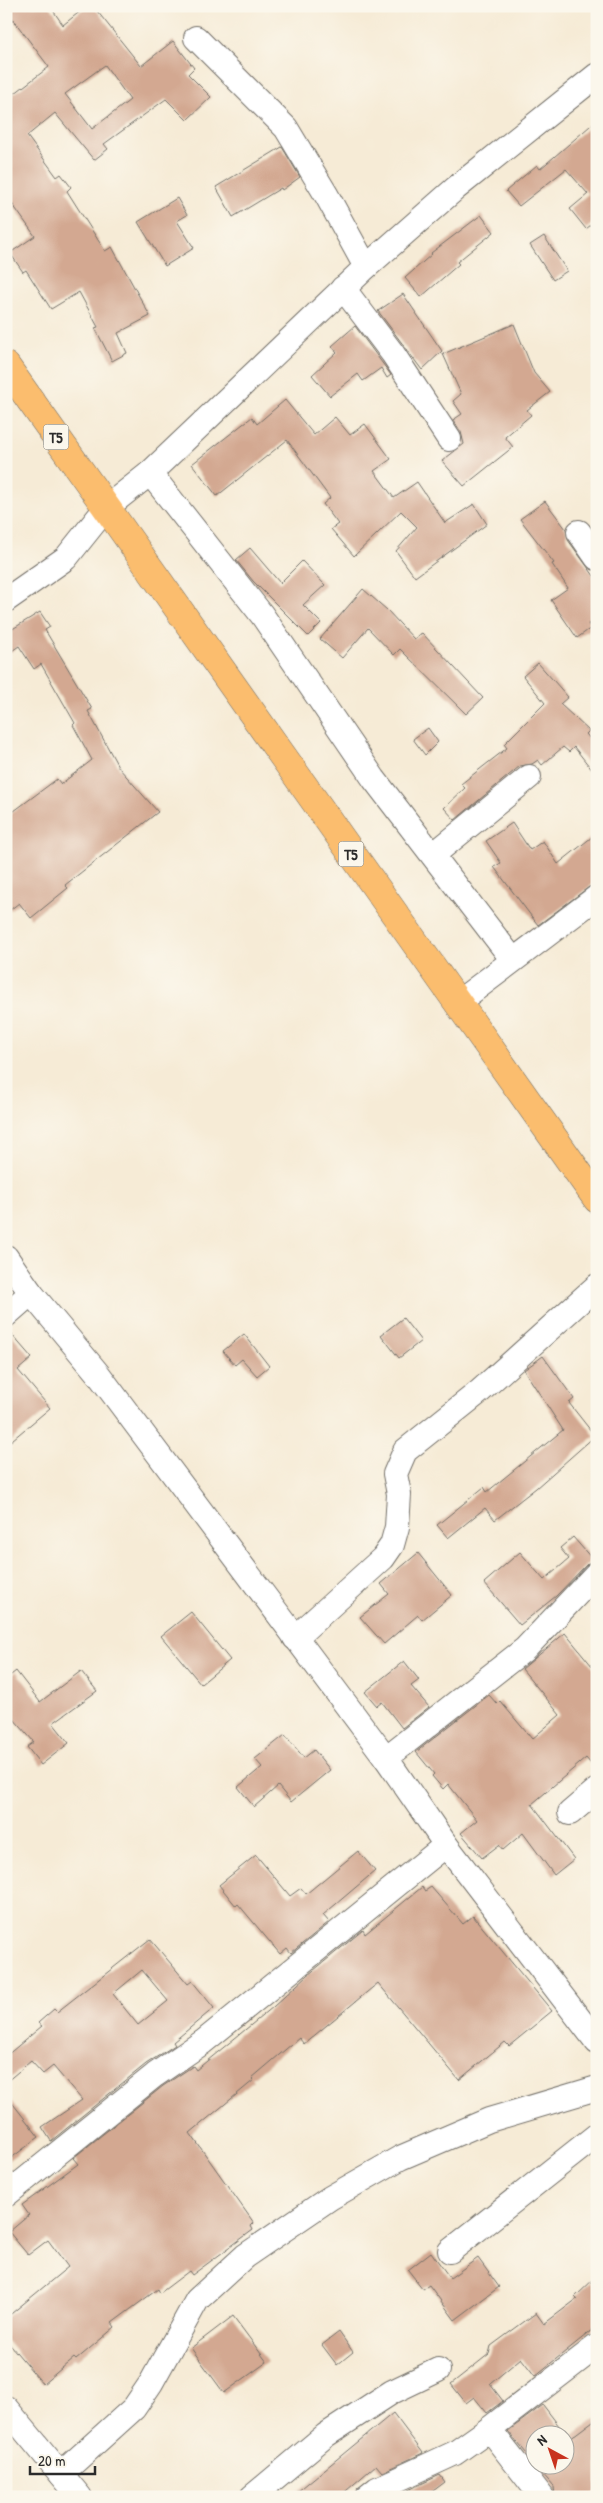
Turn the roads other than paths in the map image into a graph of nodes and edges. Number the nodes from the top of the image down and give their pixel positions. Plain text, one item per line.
1 (196, 38) dead end
2 (597, 75) edge
3 (366, 267) junction
4 (344, 288) junction
5 (6, 366) edge
6 (448, 439) dead end
7 (150, 472) junction
8 (106, 508) junction
9 (579, 532) dead end
10 (597, 558) edge
11 (6, 600) edge
12 (529, 777) dead end
13 (434, 855) junction
14 (597, 897) edge
15 (513, 960) junction
16 (457, 1003) junction
17 (597, 1199) edge
18 (6, 1257) edge
19 (597, 1286) edge
20 (31, 1292) junction
21 (6, 1315) edge
22 (597, 1573) edge
23 (295, 1638) junction
24 (386, 1758) junction
25 (597, 1790) edge
26 (570, 1813) dead end
27 (446, 1845) junction
28 (597, 2042) edge
29 (597, 2088) edge
30 (597, 2135) edge
31 (6, 2195) edge
32 (450, 2252) dead end
33 (597, 2346) edge
34 (438, 2370) dead end
35 (6, 2408) edge
36 (489, 2429) junction
37 (61, 2474) junction
38 (80, 2497) edge
39 (252, 2497) edge
40 (367, 2497) edge
41 (542, 2497) edge

1 - 3 street
2 - 3 street
3 - 4 street
4 - 6 street
4 - 7 street
5 - 8 highway, T5
7 - 8 street
7 - 13 street
8 - 11 street
8 - 16 highway, T5
9 - 10 street
12 - 13 street
13 - 15 street
14 - 15 street
15 - 16 street
16 - 17 highway, T5
18 - 20 street
19 - 23 street
20 - 21 street
20 - 23 street
22 - 24 street
23 - 24 street
24 - 27 street
25 - 26 street
27 - 28 street
27 - 31 street
29 - 37 street
30 - 32 street
33 - 36 street
34 - 39 street
35 - 37 street
36 - 40 street
36 - 41 street
37 - 38 street

